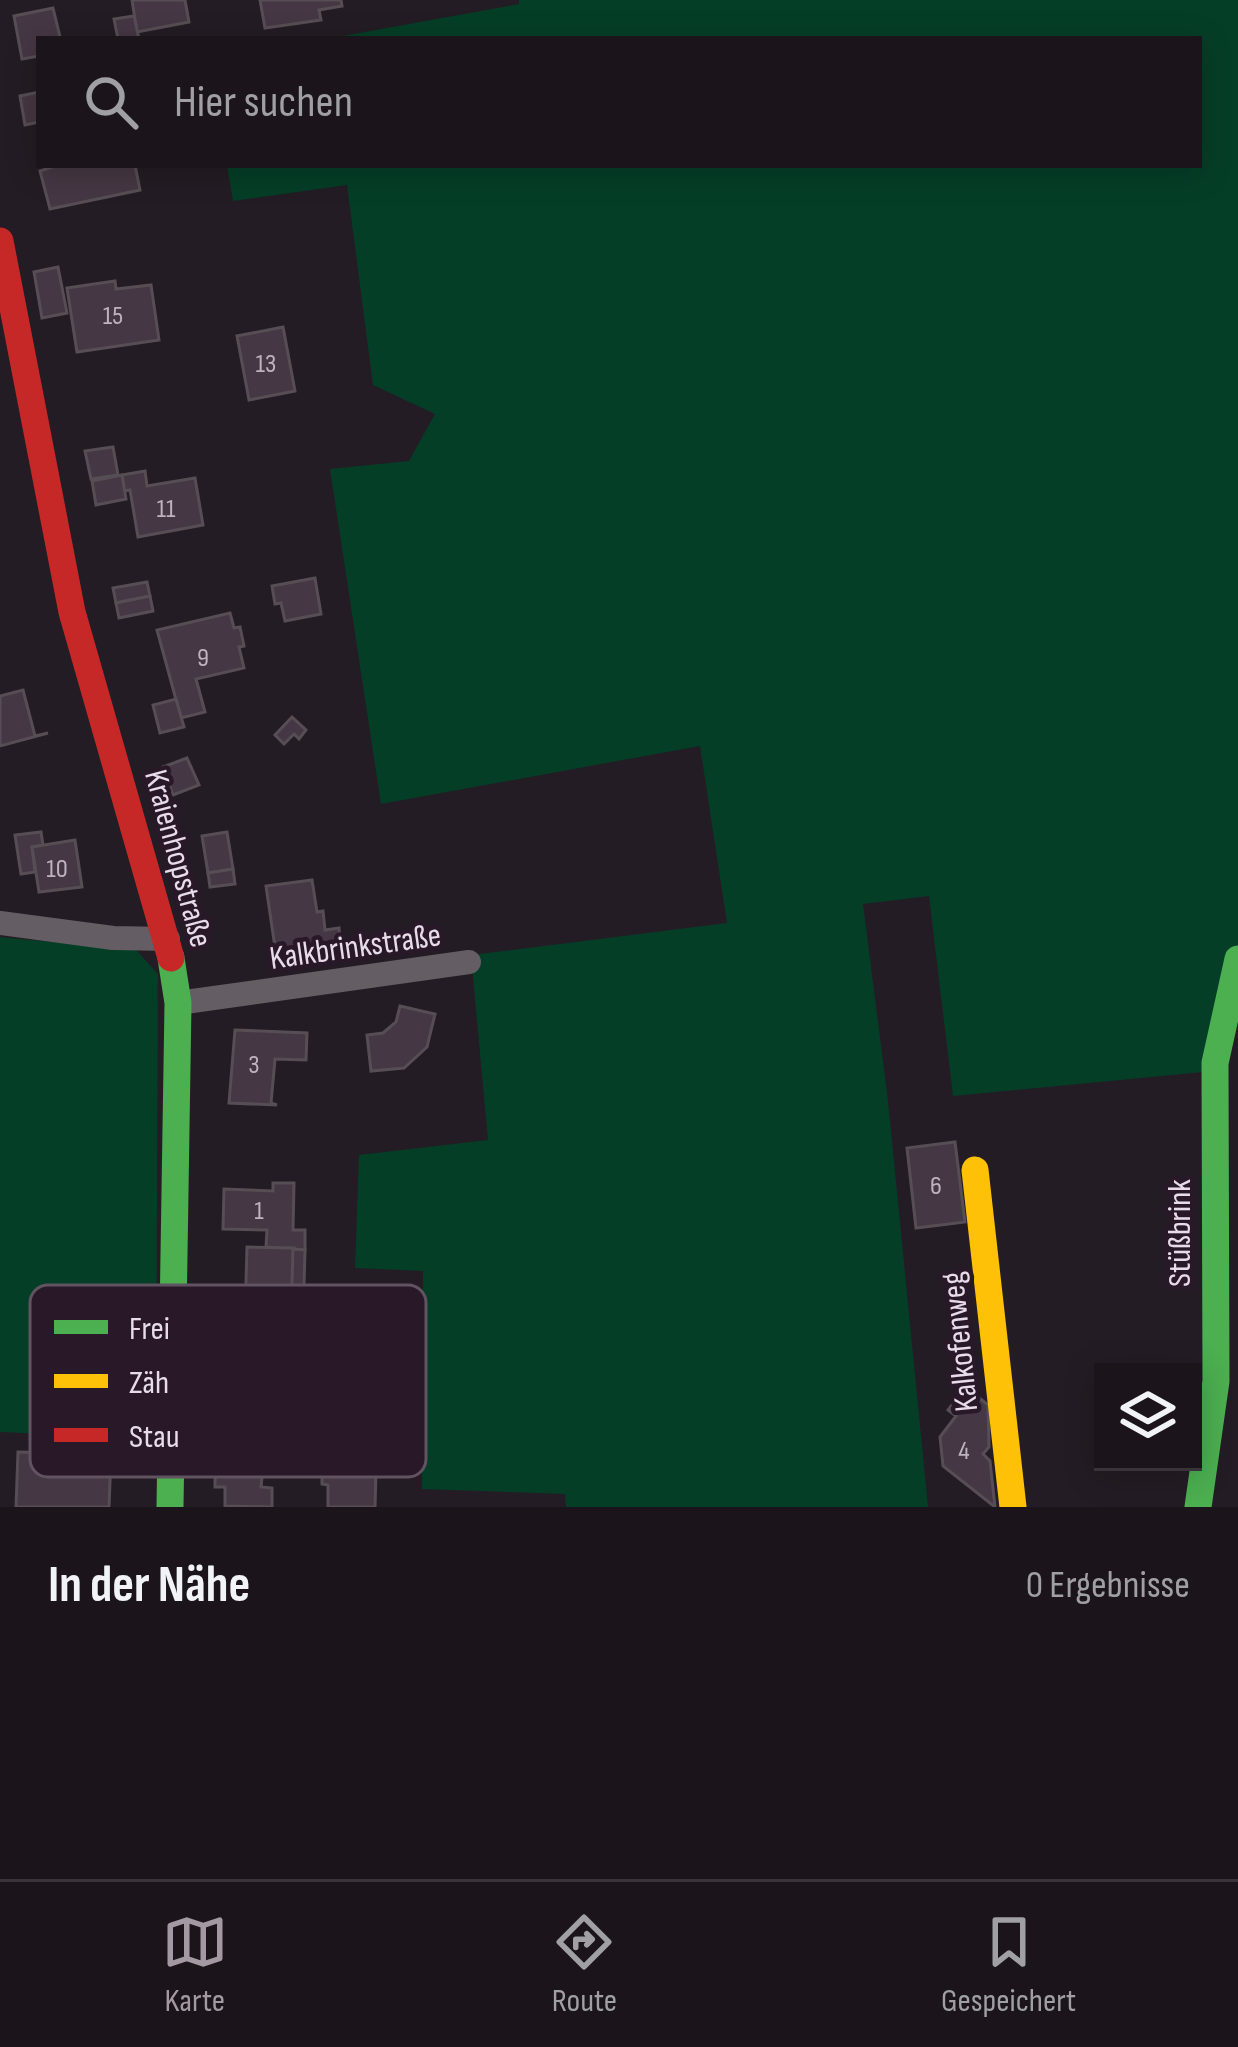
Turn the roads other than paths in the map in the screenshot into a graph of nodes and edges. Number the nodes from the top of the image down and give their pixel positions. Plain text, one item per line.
1 (0, 241) edge
2 (0, 922) edge
3 (168, 939) junction
4 (1238, 959) edge
5 (469, 962) dead end
6 (178, 1003) junction
7 (975, 1170) dead end
8 (174, 1285) edge
9 (171, 1477) edge
10 (170, 1507) edge
11 (1013, 1507) edge
12 (1198, 1507) edge

1 - 3 street, Kraienhopstraße
2 - 3 street
3 - 6 street, Kraienhopstraße
4 - 12 street, Stüßbrink
5 - 6 street, Kalkbrinkstraße
6 - 8 street, Kraienhopstraße
7 - 11 street, Kalkofenweg
9 - 10 street, Kraienhopstraße

